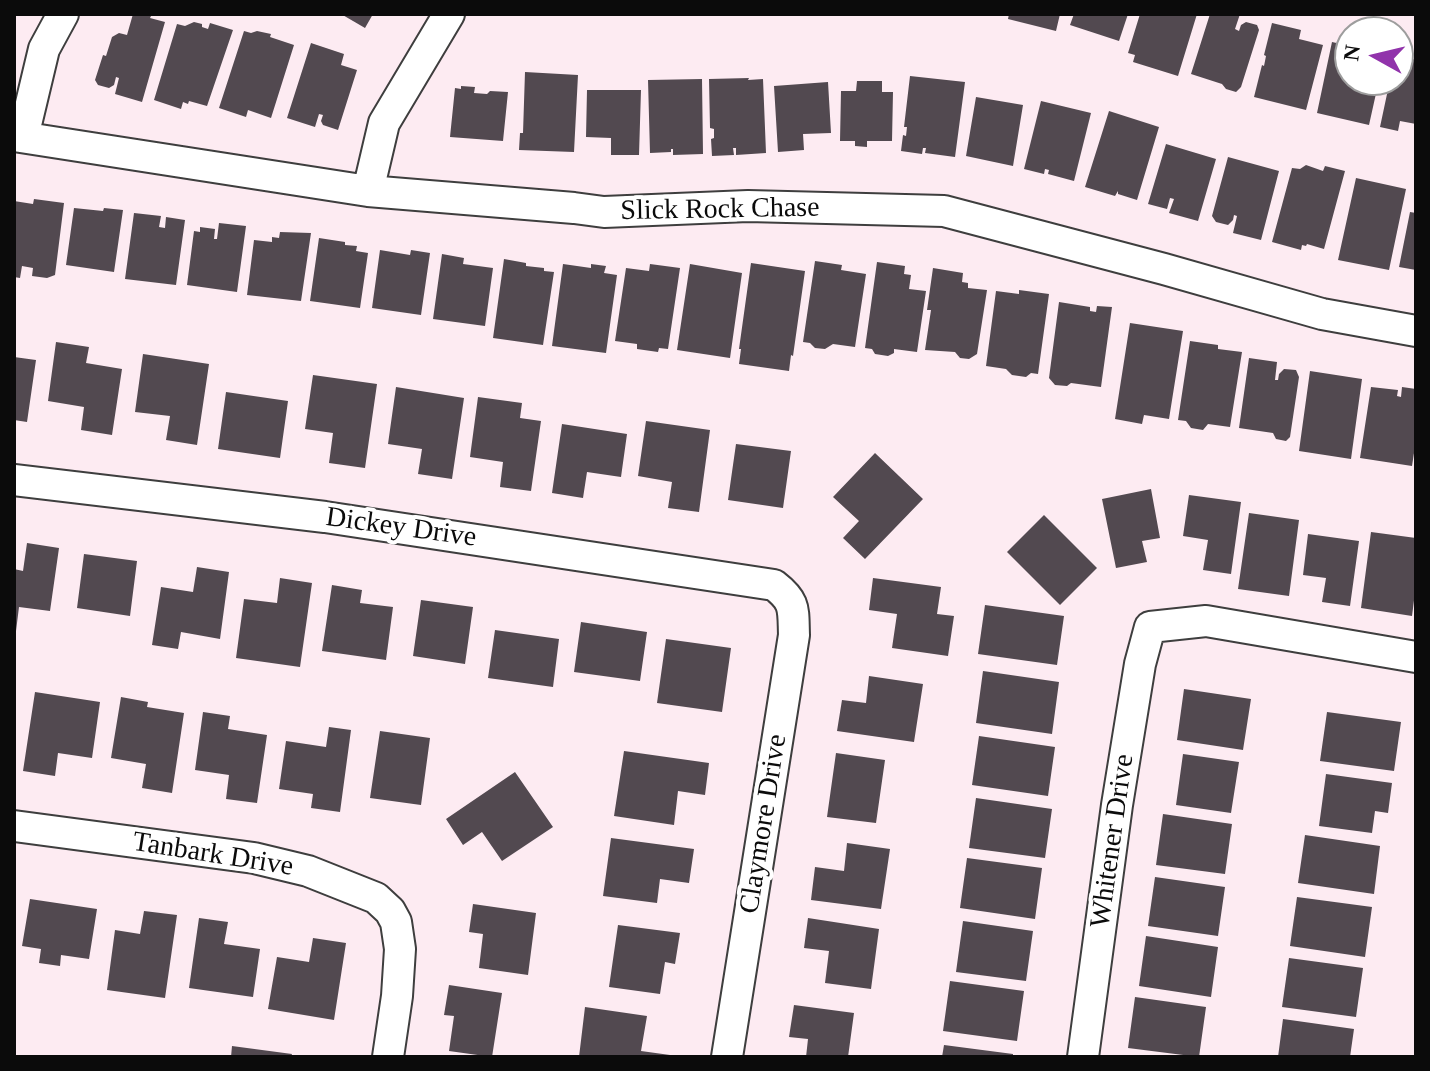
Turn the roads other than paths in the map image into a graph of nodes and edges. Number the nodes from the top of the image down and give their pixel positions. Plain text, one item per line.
1 (63, 14) edge
2 (449, 14) edge
3 (19, 137) edge
4 (368, 191) junction
5 (1416, 331) edge
6 (14, 480) edge
7 (785, 593) joint
8 (1416, 657) edge
9 (14, 826) edge
10 (388, 1057) edge
11 (727, 1057) edge
12 (1083, 1057) edge

1 - 3 street
2 - 4 street
3 - 4 street, Slick Rock Chase
4 - 5 street, Slick Rock Chase
6 - 7 street, Dickey Drive
7 - 11 street, Claymore Drive
8 - 12 street, Whitener Drive
9 - 10 street, Tanbark Drive

